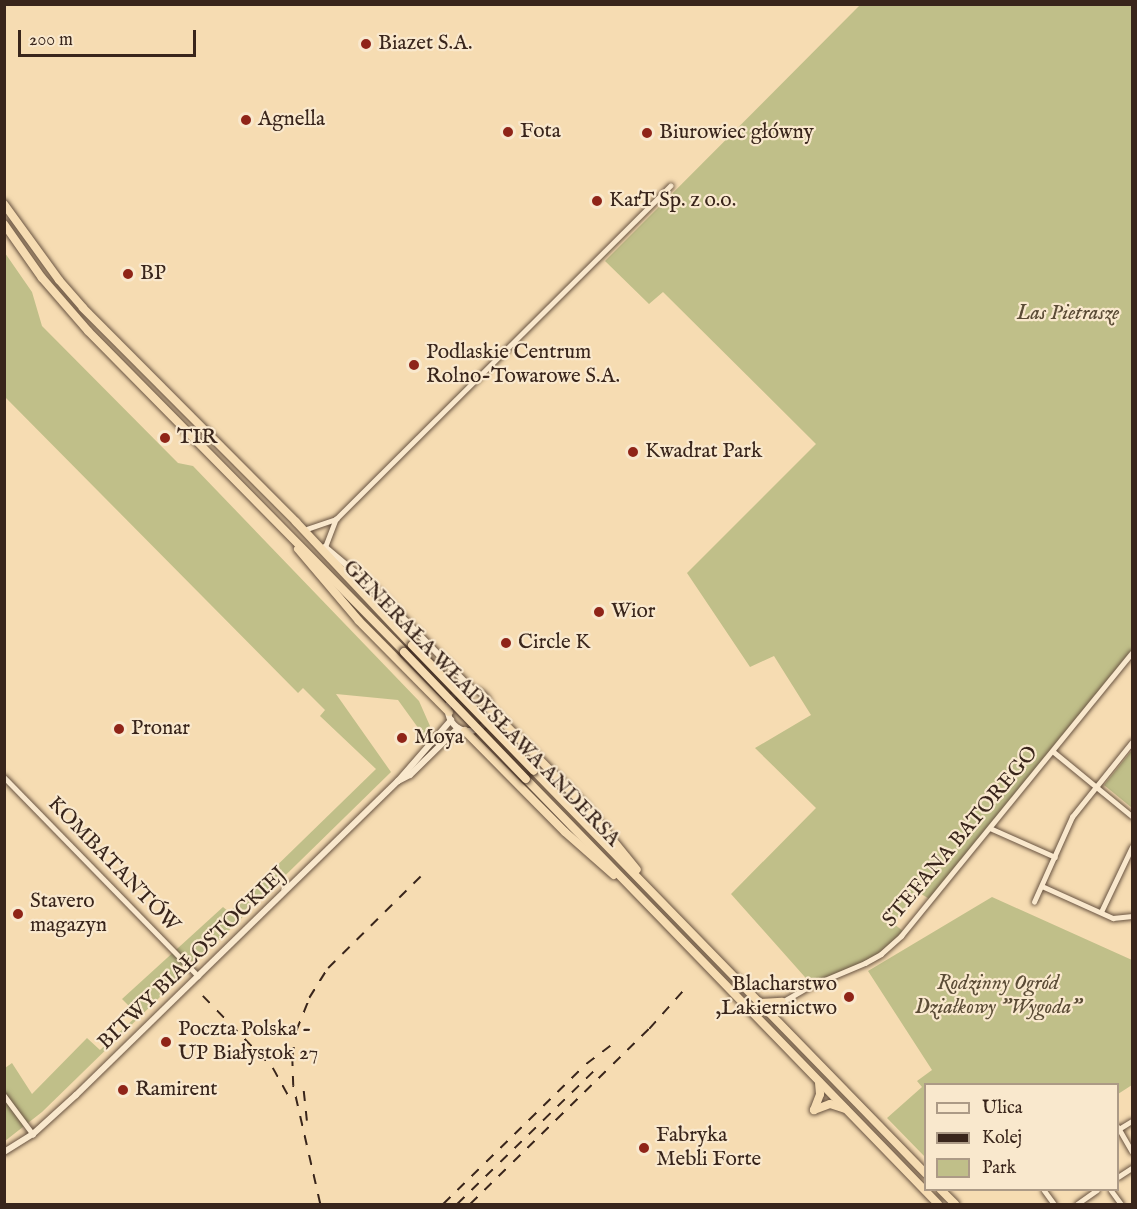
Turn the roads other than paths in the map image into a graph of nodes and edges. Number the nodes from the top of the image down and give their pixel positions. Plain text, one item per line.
1 (670, 186) dead end
2 (4, 204) edge
3 (4, 224) edge
4 (336, 519) junction
5 (296, 522) junction
6 (285, 528) junction
7 (307, 529) junction
8 (325, 547) junction
9 (1132, 653) edge
10 (473, 690) junction
11 (490, 709) junction
12 (450, 716) junction
13 (462, 729) junction
14 (1132, 742) edge
15 (1054, 752) junction
16 (4, 777) edge
17 (398, 781) junction
18 (1096, 786) junction
19 (1132, 816) edge
20 (990, 828) junction
21 (1132, 847) edge
22 (1055, 857) junction
23 (1042, 886) junction
24 (645, 892) junction
25 (1034, 902) dead end
26 (1101, 912) junction
27 (1132, 916) edge
28 (198, 976) junction
29 (782, 1002) junction
30 (760, 1003) junction
31 (779, 1023) junction
32 (819, 1081) junction
33 (4, 1095) edge
34 (846, 1109) junction
35 (1119, 1130) edge
36 (33, 1134) junction
37 (1132, 1151) edge
38 (4, 1152) edge
39 (1132, 1168) edge
40 (924, 1172) edge
41 (1119, 1176) edge
42 (924, 1190) edge
43 (925, 1191) edge
44 (942, 1191) edge
45 (1045, 1191) edge
46 (1096, 1191) edge
47 (1112, 1191) edge
48 (938, 1204) edge
49 (955, 1204) edge
50 (1054, 1204) edge
51 (1077, 1204) edge
52 (1121, 1204) edge

1 - 4 street
2 - 5 highway, GENERAŁA WŁADYSŁAWA ANDERSA
3 - 6 highway, GENERAŁA WŁADYSŁAWA ANDERSA
4 - 7 street
4 - 8 street
5 - 7 highway
5 - 24 highway, GENERAŁA WŁADYSŁAWA ANDERSA, bridge
6 - 12 highway
6 - 24 highway, GENERAŁA WŁADYSŁAWA ANDERSA, bridge
7 - 8 highway
8 - 10 street
9 - 15 street, STEFANA BATOREGO
10 - 11 street
10 - 12 street
11 - 13 street
11 - 24 highway
12 - 13 street
12 - 17 street, BITWY BIAŁOSTOCKIEJ
13 - 17 street, BITWY BIAŁOSTOCKIEJ
13 - 24 highway
14 - 18 street
15 - 18 street
15 - 20 street, STEFANA BATOREGO
16 - 28 street, KOMBATANTÓW
17 - 28 street, BITWY BIAŁOSTOCKIEJ
18 - 19 street
18 - 22 street
20 - 22 street
20 - 29 street, STEFANA BATOREGO
21 - 26 street
22 - 23 street
23 - 25 street
23 - 26 street
24 - 30 highway, GENERAŁA WŁADYSŁAWA ANDERSA
24 - 32 highway, GENERAŁA WŁADYSŁAWA ANDERSA
26 - 27 street
28 - 36 street, BITWY BIAŁOSTOCKIEJ
29 - 30 highway
29 - 31 highway
30 - 31 highway, GENERAŁA WŁADYSŁAWA ANDERSA
31 - 40 highway, GENERAŁA WŁADYSŁAWA ANDERSA
32 - 34 highway, GENERAŁA WŁADYSŁAWA ANDERSA
32 - 34 highway
33 - 36 street
34 - 42 highway, GENERAŁA WŁADYSŁAWA ANDERSA
35 - 37 street
36 - 38 street, BITWY BIAŁOSTOCKIEJ
39 - 41 street
43 - 48 highway, GENERAŁA WŁADYSŁAWA ANDERSA
44 - 49 highway
45 - 50 street
46 - 51 street
47 - 52 street

